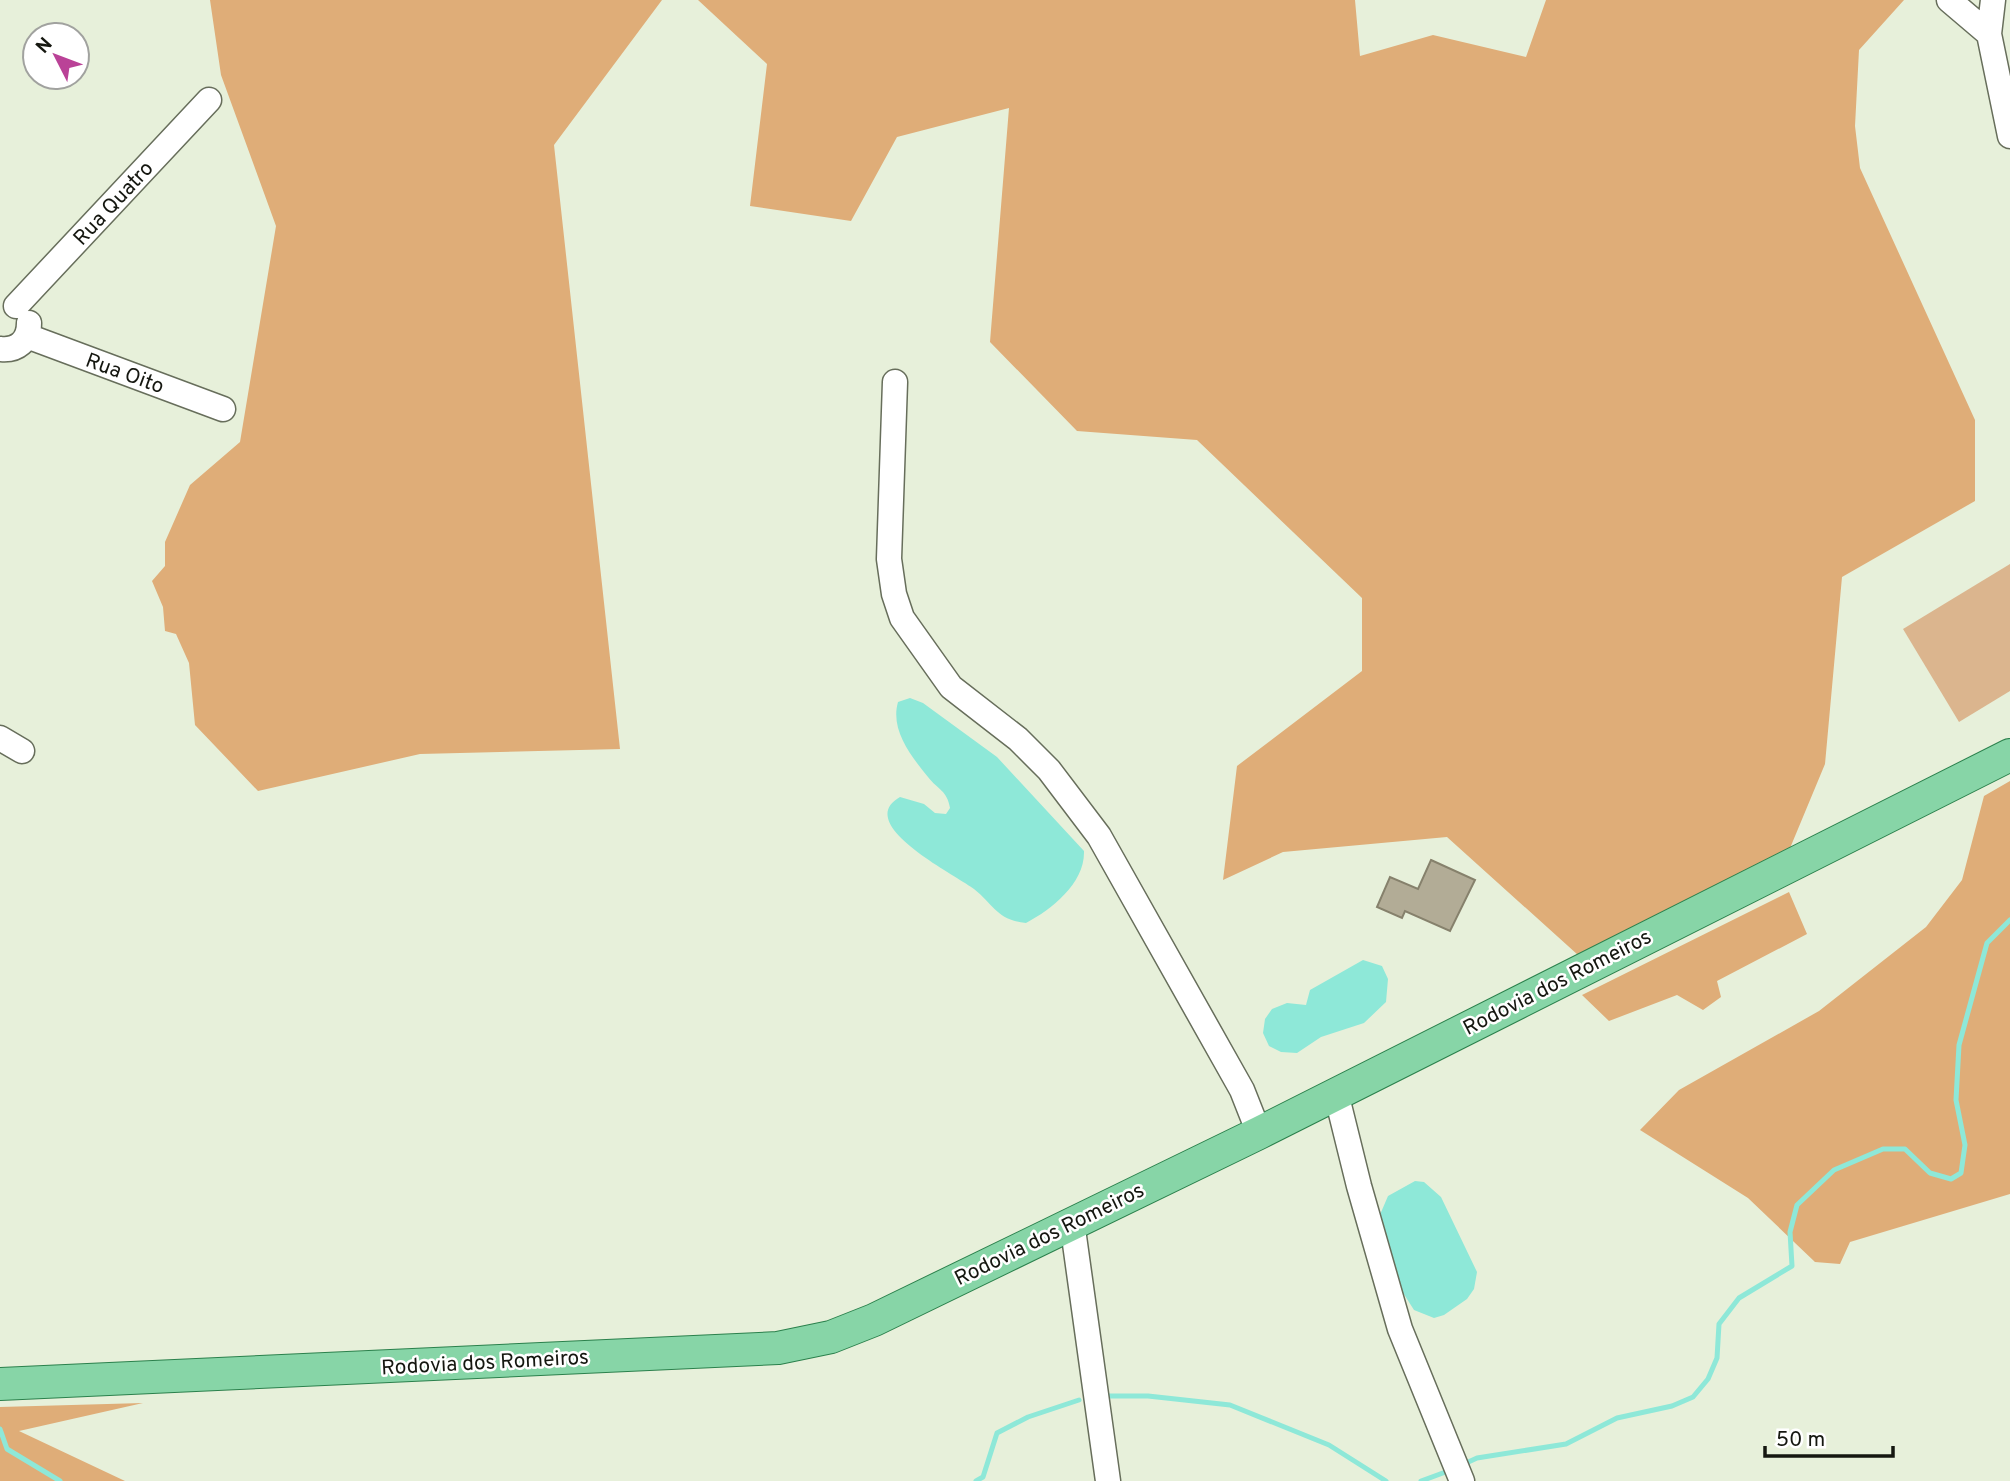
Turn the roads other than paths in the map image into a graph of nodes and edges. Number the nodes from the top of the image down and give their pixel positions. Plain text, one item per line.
1 (1949, 0) edge
2 (1993, 0) edge
3 (1989, 34) junction
4 (209, 100) dead end
5 (2006, 103) edge
6 (2010, 136) edge
7 (8, 305) edge
8 (27, 337) junction
9 (0, 348) edge
10 (895, 382) dead end
11 (223, 409) dead end
12 (0, 738) edge
13 (22, 751) dead end
14 (2010, 755) edge
15 (1336, 1093) junction
16 (1259, 1133) junction
17 (1072, 1222) junction
18 (0, 1384) edge
19 (1458, 1474) edge
20 (1108, 1481) edge

1 - 3 street
2 - 3 street
3 - 5 street
4 - 7 street, Rua Quatro
5 - 6 street
7 - 8 street
8 - 9 street
8 - 11 street, Rua Oito
10 - 16 street
12 - 13 street
14 - 15 main road, Rodovia dos Romeiros
15 - 16 main road, Rodovia dos Romeiros
15 - 19 street
16 - 17 main road, Rodovia dos Romeiros
17 - 18 main road, Rodovia dos Romeiros
17 - 20 street

